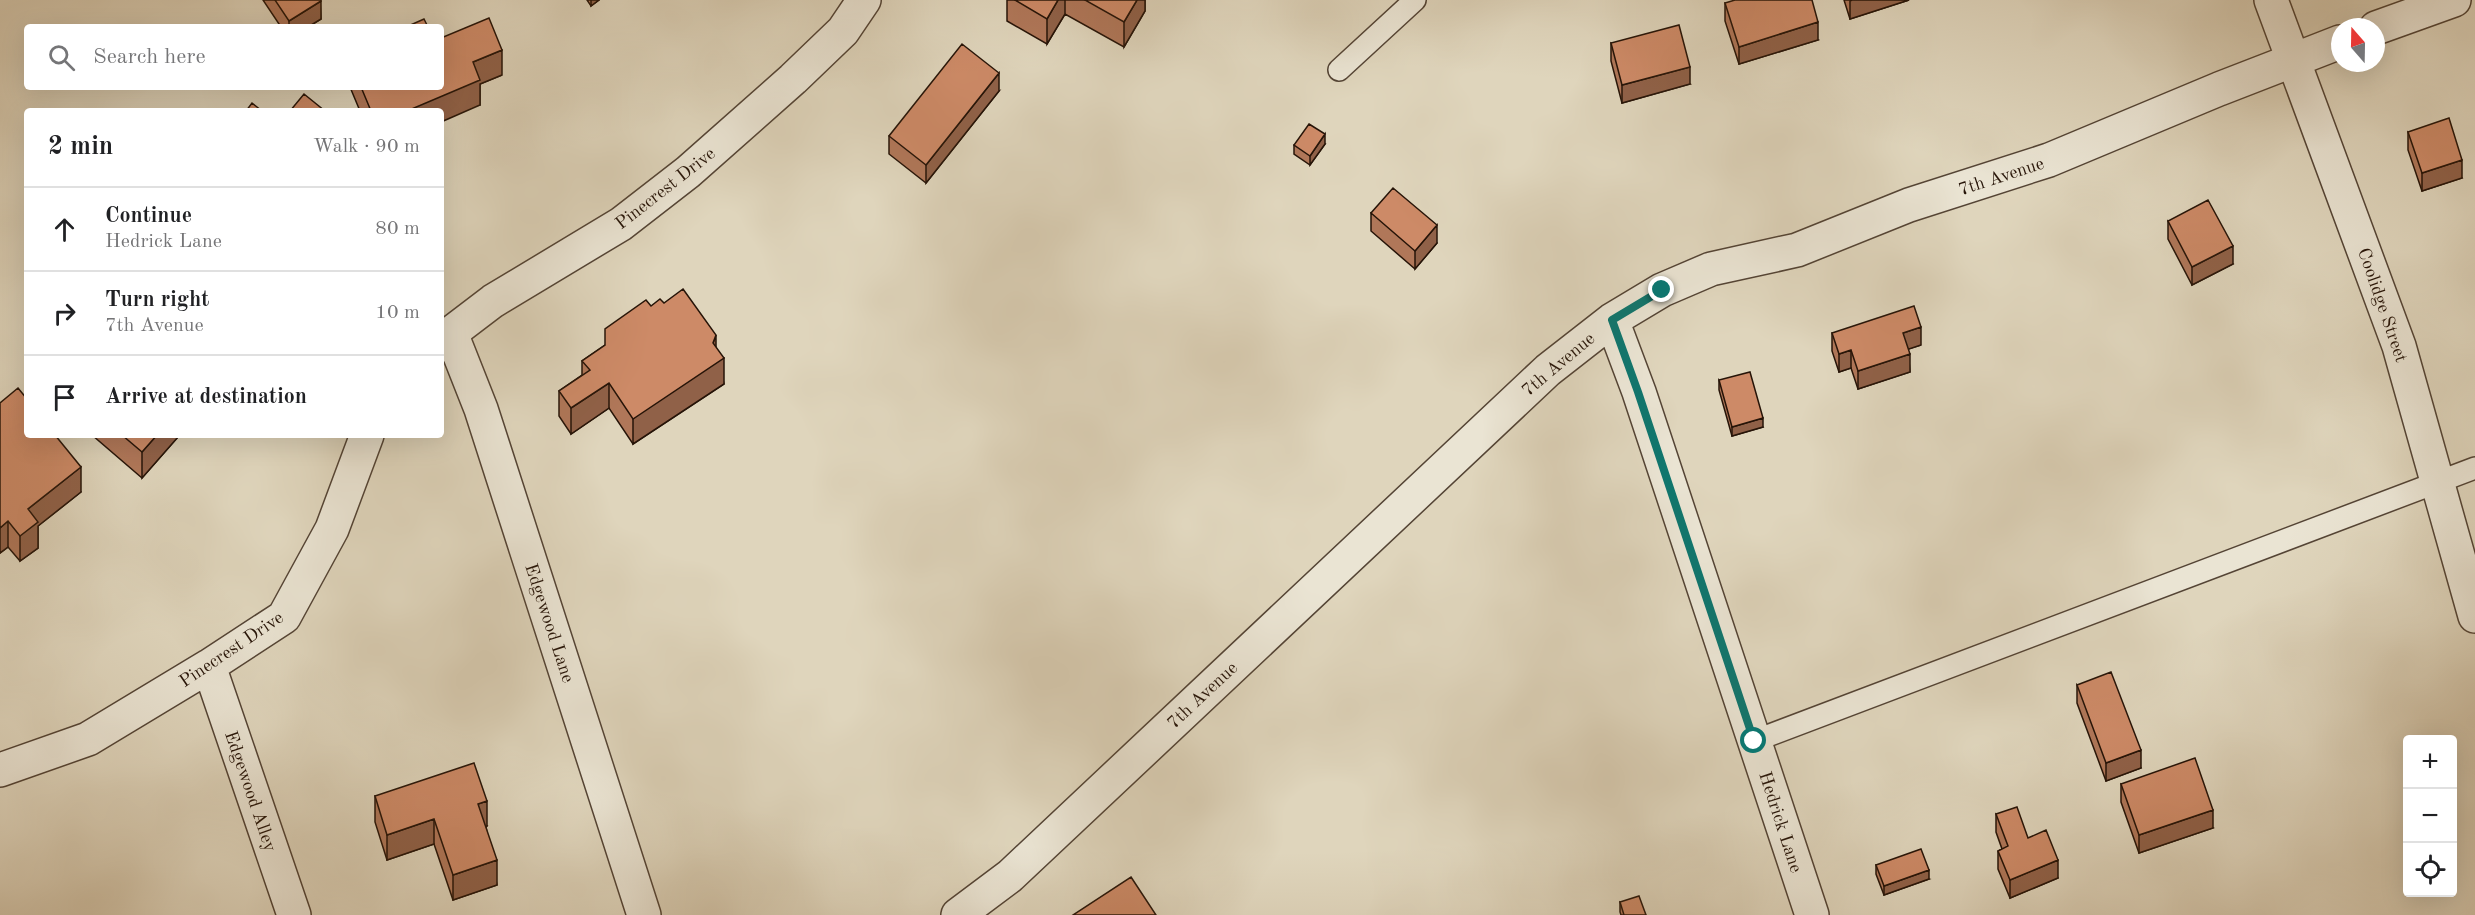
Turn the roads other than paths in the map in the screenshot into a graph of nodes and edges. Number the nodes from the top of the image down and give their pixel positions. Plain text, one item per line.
1 (864, 0) edge
2 (1415, 0) edge
3 (2271, 0) edge
4 (2454, 0) edge
5 (2385, 25) edge
6 (2331, 46) edge
7 (2292, 61) junction
8 (1339, 70) dead end
9 (1612, 320) junction
10 (446, 339) edge
11 (366, 438) edge
12 (2475, 468) edge
13 (2437, 482) junction
14 (2475, 616) edge
15 (209, 666) junction
16 (1754, 741) junction
17 (0, 770) edge
18 (294, 915) edge
19 (644, 915) edge
20 (958, 915) edge
21 (1812, 915) edge

1 - 10 street, Pinecrest Drive
2 - 8 lane
3 - 7 street, Coolidge Street
4 - 5 street
6 - 7 street, 7th Avenue
7 - 9 street, 7th Avenue
7 - 13 street, Coolidge Street
9 - 16 street, Hedrick Lane
9 - 20 street, 7th Avenue
10 - 19 street, Edgewood Lane
11 - 15 street, Pinecrest Drive
12 - 13 lane
13 - 14 street, Coolidge Street
13 - 16 lane
15 - 17 street, Pinecrest Drive
15 - 18 street, Edgewood Alley
16 - 21 street, Hedrick Lane

